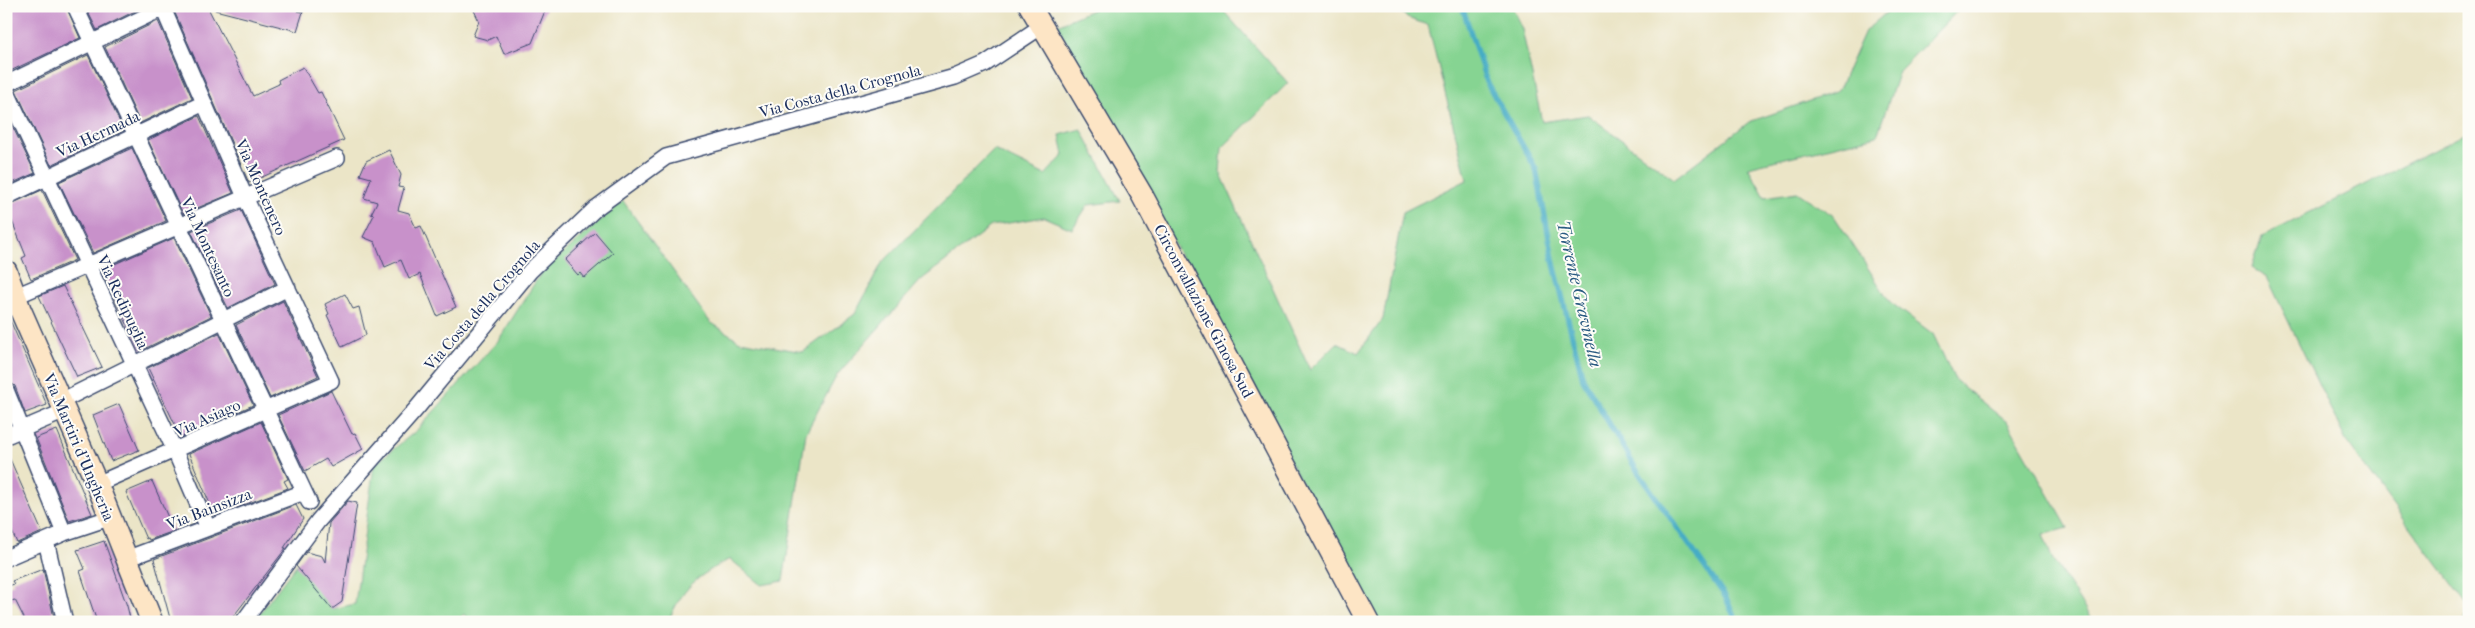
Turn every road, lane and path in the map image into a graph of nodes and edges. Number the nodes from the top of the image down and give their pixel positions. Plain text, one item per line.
1 (75, 6) edge
2 (1030, 6) edge
3 (163, 7) edge
4 (1042, 26) junction
5 (92, 42) junction
6 (6, 84) edge
7 (6, 90) edge
8 (204, 103) junction
9 (136, 136) junction
10 (337, 158) dead end
11 (47, 178) junction
12 (6, 197) edge
13 (245, 197) junction
14 (178, 226) junction
15 (87, 266) junction
16 (6, 271) edge
17 (288, 288) junction
18 (14, 307) edge
19 (223, 320) junction
20 (134, 365) junction
21 (331, 381) joint
22 (6, 390) edge
23 (63, 406) junction
24 (266, 411) junction
25 (22, 429) junction
26 (6, 436) edge
27 (175, 451) junction
28 (97, 484) junction
29 (306, 497) joint
30 (109, 518) junction
31 (208, 528) junction
32 (64, 533) junction
33 (46, 541) junction
34 (6, 558) edge
35 (126, 559) junction
36 (65, 622) edge
37 (152, 622) edge
38 (243, 622) edge
39 (1368, 622) edge

1 - 5 street, Via Montesanto
2 - 4 main road, Circonvallazione Ginosa Sud
3 - 5 street
3 - 8 street, Via Montenero
4 - 38 street, Via Costa della Crognola
4 - 39 main road, Circonvallazione Ginosa Sud
5 - 6 street
5 - 9 street, Via Montesanto
7 - 11 street, Via Redipuglia
8 - 9 street, Via Hermada
8 - 13 street, Via Montenero
9 - 11 street, Via Hermada
9 - 14 street, Via Montesanto
10 - 13 street
11 - 12 street, Via Hermada
11 - 15 street, Via Redipuglia
13 - 14 street
13 - 17 street, Via Montenero
14 - 15 street
14 - 19 street, Via Montesanto
15 - 18 street
15 - 20 street, Via Redipuglia
16 - 18 main road, Via Martiri d'Ungheria
17 - 19 street
17 - 21 street, Via Montenero
18 - 23 main road, Via Martiri d'Ungheria
19 - 20 street
19 - 24 street, Via Montesanto
20 - 23 street
20 - 27 street, Via Redipuglia
21 - 24 street, Via Asiago
22 - 25 street
23 - 25 street
23 - 28 main road, Via Martiri d'Ungheria
24 - 27 street, Via Asiago
24 - 29 street, Via Montesanto
25 - 26 street
25 - 32 street
27 - 28 street, Via Asiago
27 - 31 street, Via Redipuglia
28 - 30 main road, Via Martiri d'Ungheria
29 - 31 street, Via Bainsizza
30 - 32 street
30 - 35 main road, Via Martiri d'Ungheria
31 - 35 street, Via Bainsizza
32 - 33 street
33 - 34 street
33 - 36 street
35 - 37 main road, Via Martiri d'Ungheria

